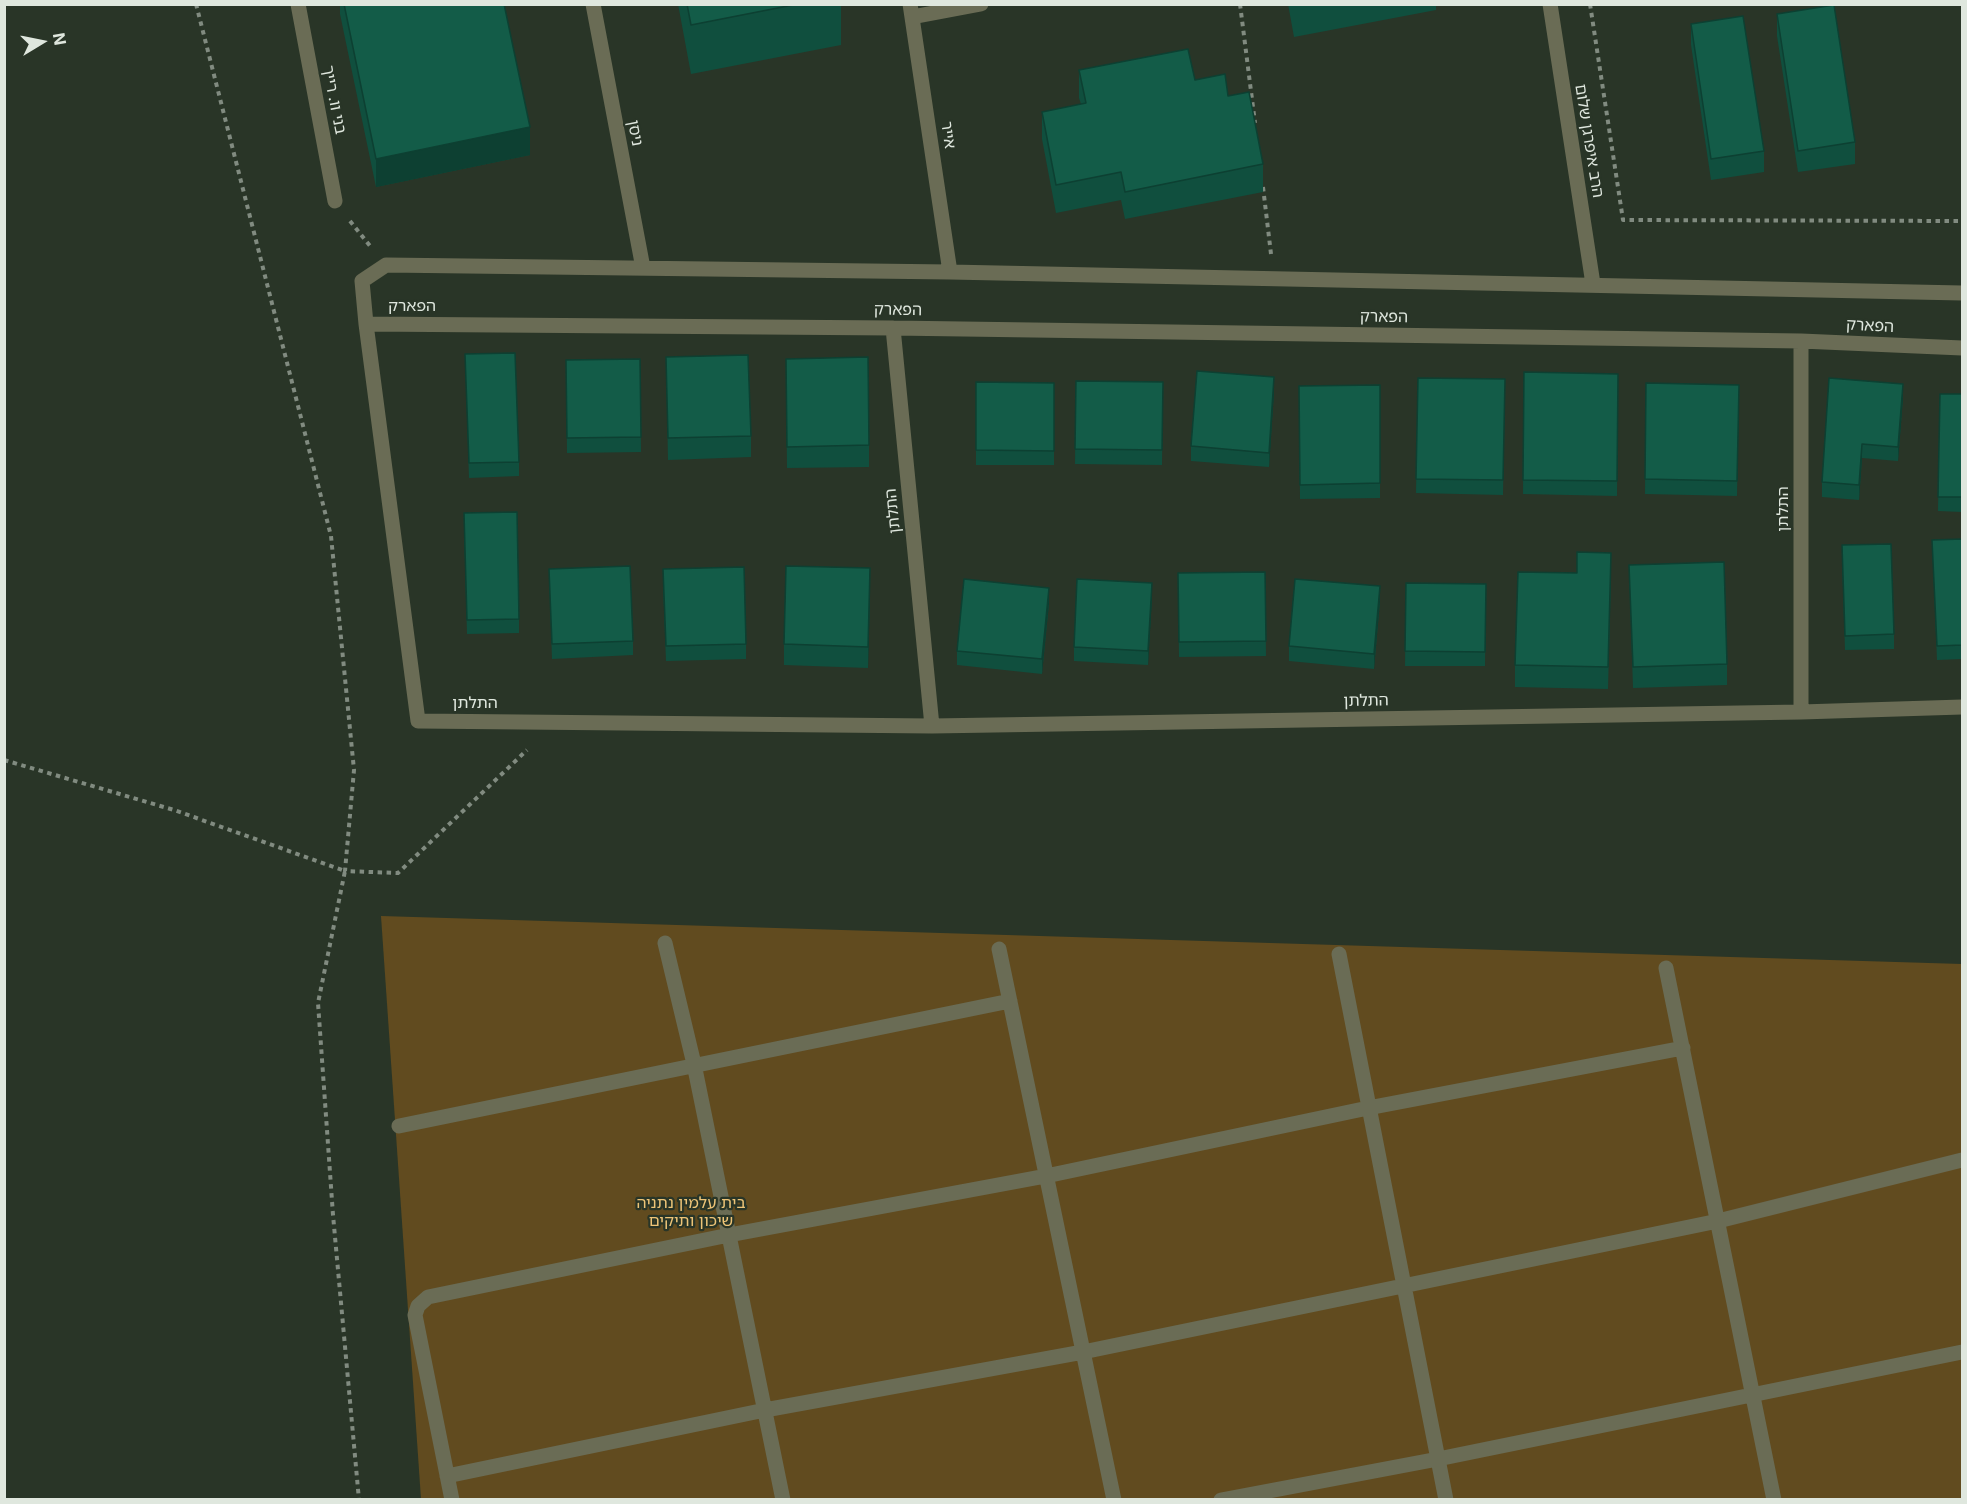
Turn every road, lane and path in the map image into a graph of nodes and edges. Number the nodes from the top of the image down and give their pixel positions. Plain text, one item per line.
1 (196, 4) edge
2 (298, 4) edge
3 (593, 4) edge
4 (981, 4) edge
5 (1240, 4) edge
6 (1551, 4) edge
7 (1590, 4) edge
8 (911, 11) edge
9 (1255, 123) edge
10 (1262, 183) edge
11 (335, 201) joint
12 (1962, 221) edge
13 (386, 265) junction
14 (643, 268) junction
15 (950, 272) junction
16 (1274, 278) junction
17 (1593, 284) junction
18 (1962, 293) edge
19 (366, 324) junction
20 (893, 328) junction
21 (1801, 341) junction
22 (1962, 348) edge
23 (1962, 706) edge
24 (1801, 712) junction
25 (555, 722) junction
26 (932, 726) junction
27 (4, 760) edge
28 (345, 871) junction
29 (665, 943) dead end
30 (999, 950) dead end
31 (1339, 954) dead end
32 (1666, 968) dead end
33 (1010, 1001) junction
34 (1683, 1048) junction
35 (694, 1064) junction
36 (1368, 1108) junction
37 (399, 1126) dead end
38 (1962, 1160) edge
39 (1046, 1176) junction
40 (1718, 1221) junction
41 (729, 1235) junction
42 (1404, 1286) junction
43 (1083, 1352) junction
44 (1962, 1352) edge
45 (1753, 1395) junction
46 (765, 1410) junction
47 (1438, 1460) junction
48 (447, 1476) junction
49 (359, 1500) edge
50 (452, 1500) edge
51 (783, 1500) edge
52 (1114, 1500) edge
53 (1221, 1500) edge
54 (1446, 1500) edge
55 (1774, 1500) edge

1 - 28 path
2 - 11 street, בני וו. רייך
3 - 14 street, ניסן
4 - 8 street
5 - 9 path
6 - 17 street, הרב איפרגן שלום
7 - 12 path
8 - 15 street, אייר
10 - 16 path
11 - 13 path
13 - 14 street
13 - 19 street, הפארק
14 - 15 street
15 - 16 street
16 - 17 street
17 - 18 street
19 - 20 street, הפארק
19 - 25 street, התלתן
20 - 21 street, הפארק
20 - 26 street, התלתן
21 - 22 street, הפארק
21 - 24 street, התלתן
23 - 24 street, התלתן
24 - 26 street, התלתן
25 - 26 street, התלתן
25 - 28 path
27 - 28 path
28 - 49 path
29 - 35 street
30 - 33 street
31 - 36 street
32 - 34 street
33 - 35 street
33 - 39 street
34 - 36 street
34 - 40 street
35 - 37 street
35 - 41 street
36 - 39 street
36 - 42 street
38 - 40 street
39 - 41 street
39 - 43 street
40 - 42 street
40 - 45 street
41 - 46 street
41 - 48 street
42 - 43 street
42 - 47 street
43 - 46 street
43 - 52 street
44 - 45 street
45 - 47 street
45 - 55 street
46 - 48 street
46 - 51 street
47 - 53 street
47 - 54 street
48 - 50 street

